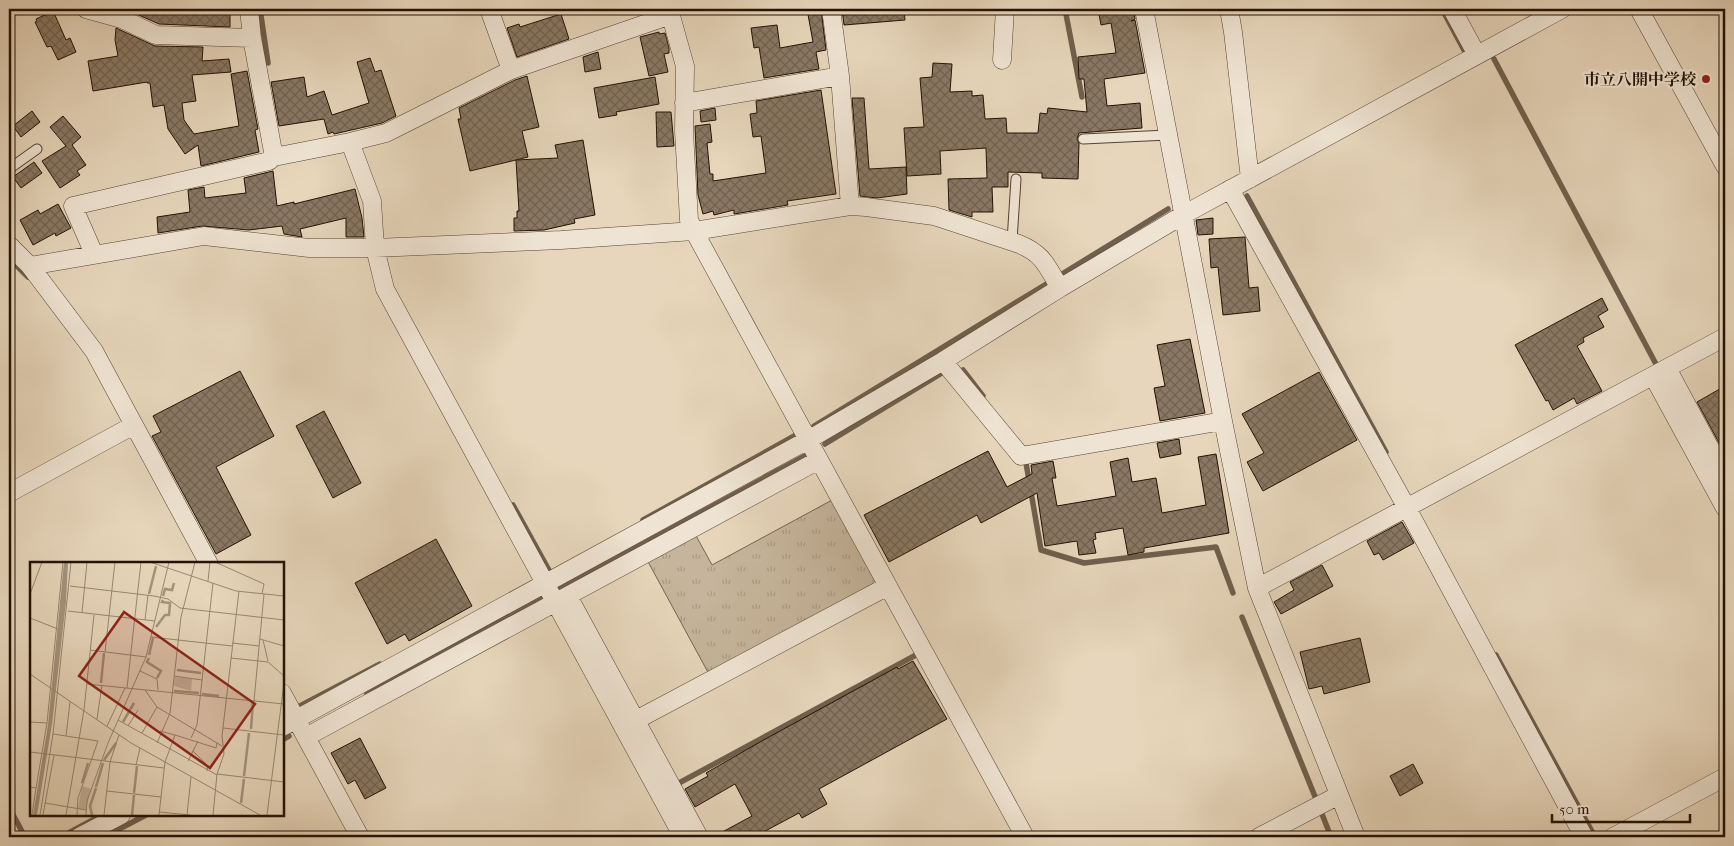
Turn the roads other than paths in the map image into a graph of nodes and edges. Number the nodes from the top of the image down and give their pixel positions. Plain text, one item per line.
1 (86, 9) edge
2 (249, 9) edge
3 (489, 9) edge
4 (831, 9) edge
5 (1005, 9) edge
6 (1144, 9) edge
7 (1228, 9) edge
8 (1452, 9) edge
9 (1562, 9) edge
10 (1639, 9) edge
11 (670, 12) edge
12 (252, 38) junction
13 (1477, 55) junction
14 (1002, 60) dead end
15 (511, 70) junction
16 (840, 76) junction
17 (684, 103) junction
18 (1168, 135) junction
19 (1083, 139) dead end
20 (350, 142) junction
21 (37, 149) dead end
22 (274, 157) junction
23 (1725, 166) edge
24 (9, 169) edge
25 (1016, 179) dead end
26 (1250, 179) junction
27 (1230, 189) junction
28 (850, 206) junction
29 (1183, 216) junction
30 (694, 231) junction
31 (1012, 242) junction
32 (9, 245) edge
33 (375, 248) junction
34 (94, 254) junction
35 (30, 266) junction
36 (1060, 288) junction
37 (1725, 337) edge
38 (943, 361) junction
39 (1660, 372) junction
40 (1223, 421) junction
41 (134, 425) junction
42 (808, 440) junction
43 (819, 460) junction
44 (1725, 476) edge
45 (9, 492) edge
46 (1407, 508) junction
47 (1725, 508) edge
48 (208, 562) edge
49 (546, 585) junction
50 (888, 586) junction
51 (1257, 588) junction
52 (561, 599) junction
53 (284, 701) edge
54 (290, 723) edge
55 (629, 723) junction
56 (306, 737) junction
57 (1725, 777) edge
58 (1339, 795) junction
59 (119, 816) edge
60 (79, 837) edge
61 (360, 837) edge
62 (682, 837) edge
63 (699, 837) edge
64 (1026, 837) edge
65 (1259, 837) edge
66 (1356, 837) edge
67 (1584, 837) edge
68 (1613, 837) edge

1 - 12 street
2 - 12 street
3 - 15 street
4 - 16 street
5 - 14 street
6 - 18 street
7 - 26 street
8 - 13 street
9 - 13 street
10 - 23 street
11 - 15 street
11 - 17 street
12 - 22 street
13 - 26 street
15 - 20 street
16 - 17 street
16 - 28 street
17 - 30 street
18 - 19 lane
18 - 29 street
20 - 22 street
20 - 33 street
21 - 24 lane
22 - 34 street
25 - 31 lane
26 - 27 street
27 - 29 street
27 - 46 street
28 - 30 street
28 - 31 street
29 - 36 street
29 - 40 street
30 - 33 street
30 - 42 street
31 - 36 street
32 - 35 street
33 - 34 street
33 - 49 street
34 - 35 street
35 - 41 street
36 - 38 street
37 - 39 street
38 - 40 street
38 - 42 street
39 - 44 street
39 - 46 street
39 - 47 street
40 - 51 street
41 - 45 street
41 - 48 street
42 - 43 street
42 - 49 street
43 - 50 street
43 - 52 street
46 - 51 street
46 - 67 street
49 - 52 street
49 - 54 street
50 - 55 street
50 - 64 street
51 - 58 street
52 - 55 street
52 - 56 street
53 - 54 street
54 - 56 street
55 - 62 street
55 - 63 street
56 - 61 street
57 - 68 street
58 - 65 street
58 - 66 street
59 - 60 street

